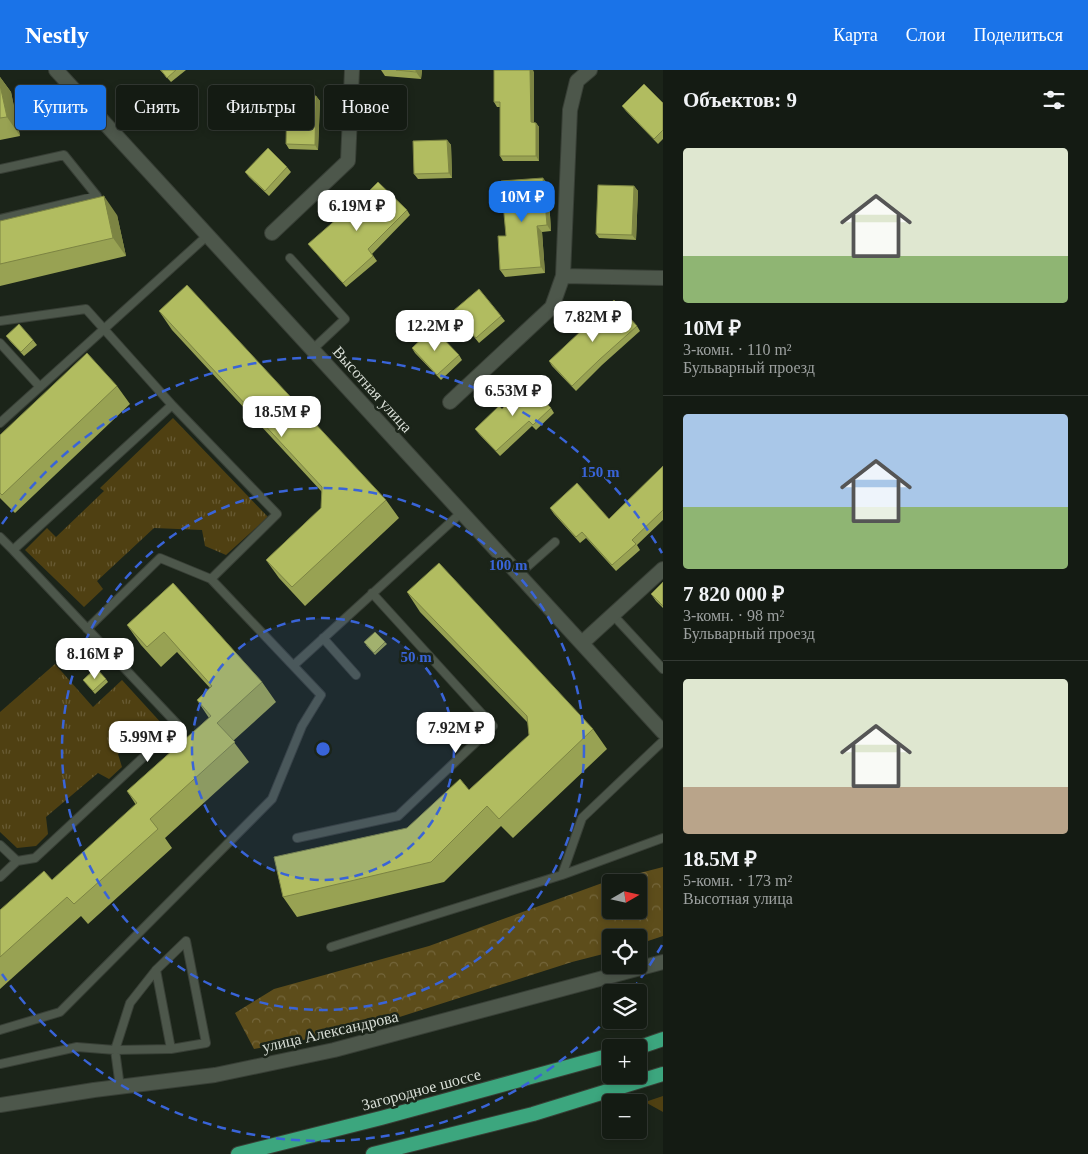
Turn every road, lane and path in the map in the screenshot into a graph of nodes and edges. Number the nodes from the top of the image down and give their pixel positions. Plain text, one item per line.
1 (56, 70) edge
2 (352, 70) edge
3 (590, 70) edge
4 (0, 169) edge
5 (0, 219) edge
6 (272, 232) dead end
7 (208, 235) junction
8 (290, 258) dead end
9 (563, 276) junction
10 (663, 278) edge
11 (0, 321) edge
12 (104, 329) junction
13 (0, 343) edge
14 (313, 349) junction
15 (40, 387) junction
16 (450, 402) dead end
17 (172, 404) junction
18 (0, 423) edge
19 (462, 512) junction
20 (0, 537) edge
21 (555, 542) dead end
22 (13, 550) junction
23 (663, 569) edge
24 (519, 574) junction
25 (211, 578) junction
26 (372, 593) junction
27 (613, 615) junction
28 (87, 629) junction
29 (323, 638) junction
30 (582, 643) junction
31 (294, 665) junction
32 (663, 669) edge
33 (356, 675) dead end
34 (663, 732) edge
35 (663, 741) edge
36 (297, 838) dead end
37 (663, 838) edge
38 (0, 845) edge
39 (17, 861) junction
40 (562, 875) junction
41 (0, 877) edge
42 (331, 947) dead end
43 (663, 962) edge
44 (156, 970) junction
45 (0, 1030) edge
46 (663, 1040) edge
47 (647, 1045) edge
48 (170, 1049) junction
49 (115, 1050) junction
50 (602, 1057) edge
51 (0, 1064) edge
52 (663, 1074) edge
53 (120, 1087) junction
54 (0, 1105) edge
55 (238, 1154) edge
56 (373, 1154) edge

1 - 7 street, Высотная улица
2 - 6 street
3 - 9 street
4 - 5 lane
7 - 12 lane
7 - 14 street, Высотная улица
8 - 14 lane
9 - 10 street
9 - 16 street
11 - 12 lane
12 - 15 lane
12 - 17 lane
13 - 15 lane
14 - 19 street, Высотная улица
15 - 18 lane
17 - 22 lane
17 - 25 lane
19 - 24 street, Высотная улица
19 - 26 lane
20 - 22 lane
21 - 24 lane
22 - 28 lane
23 - 27 street
24 - 30 street, Высотная улица
25 - 28 lane
25 - 31 lane
26 - 29 lane
26 - 36 lane
27 - 30 street
27 - 32 lane
28 - 39 lane
29 - 31 lane
29 - 33 lane
30 - 34 street, Высотная улица
31 - 45 lane
35 - 40 lane
37 - 40 lane
38 - 39 lane
39 - 41 lane
40 - 42 lane
43 - 53 street, улица Александрова
44 - 48 lane
44 - 48 lane
44 - 49 lane
46 - 47 highway
48 - 49 lane
49 - 51 lane
49 - 53 lane
50 - 55 highway, Загородное шоссе
52 - 56 highway
53 - 54 street, улица Александрова

